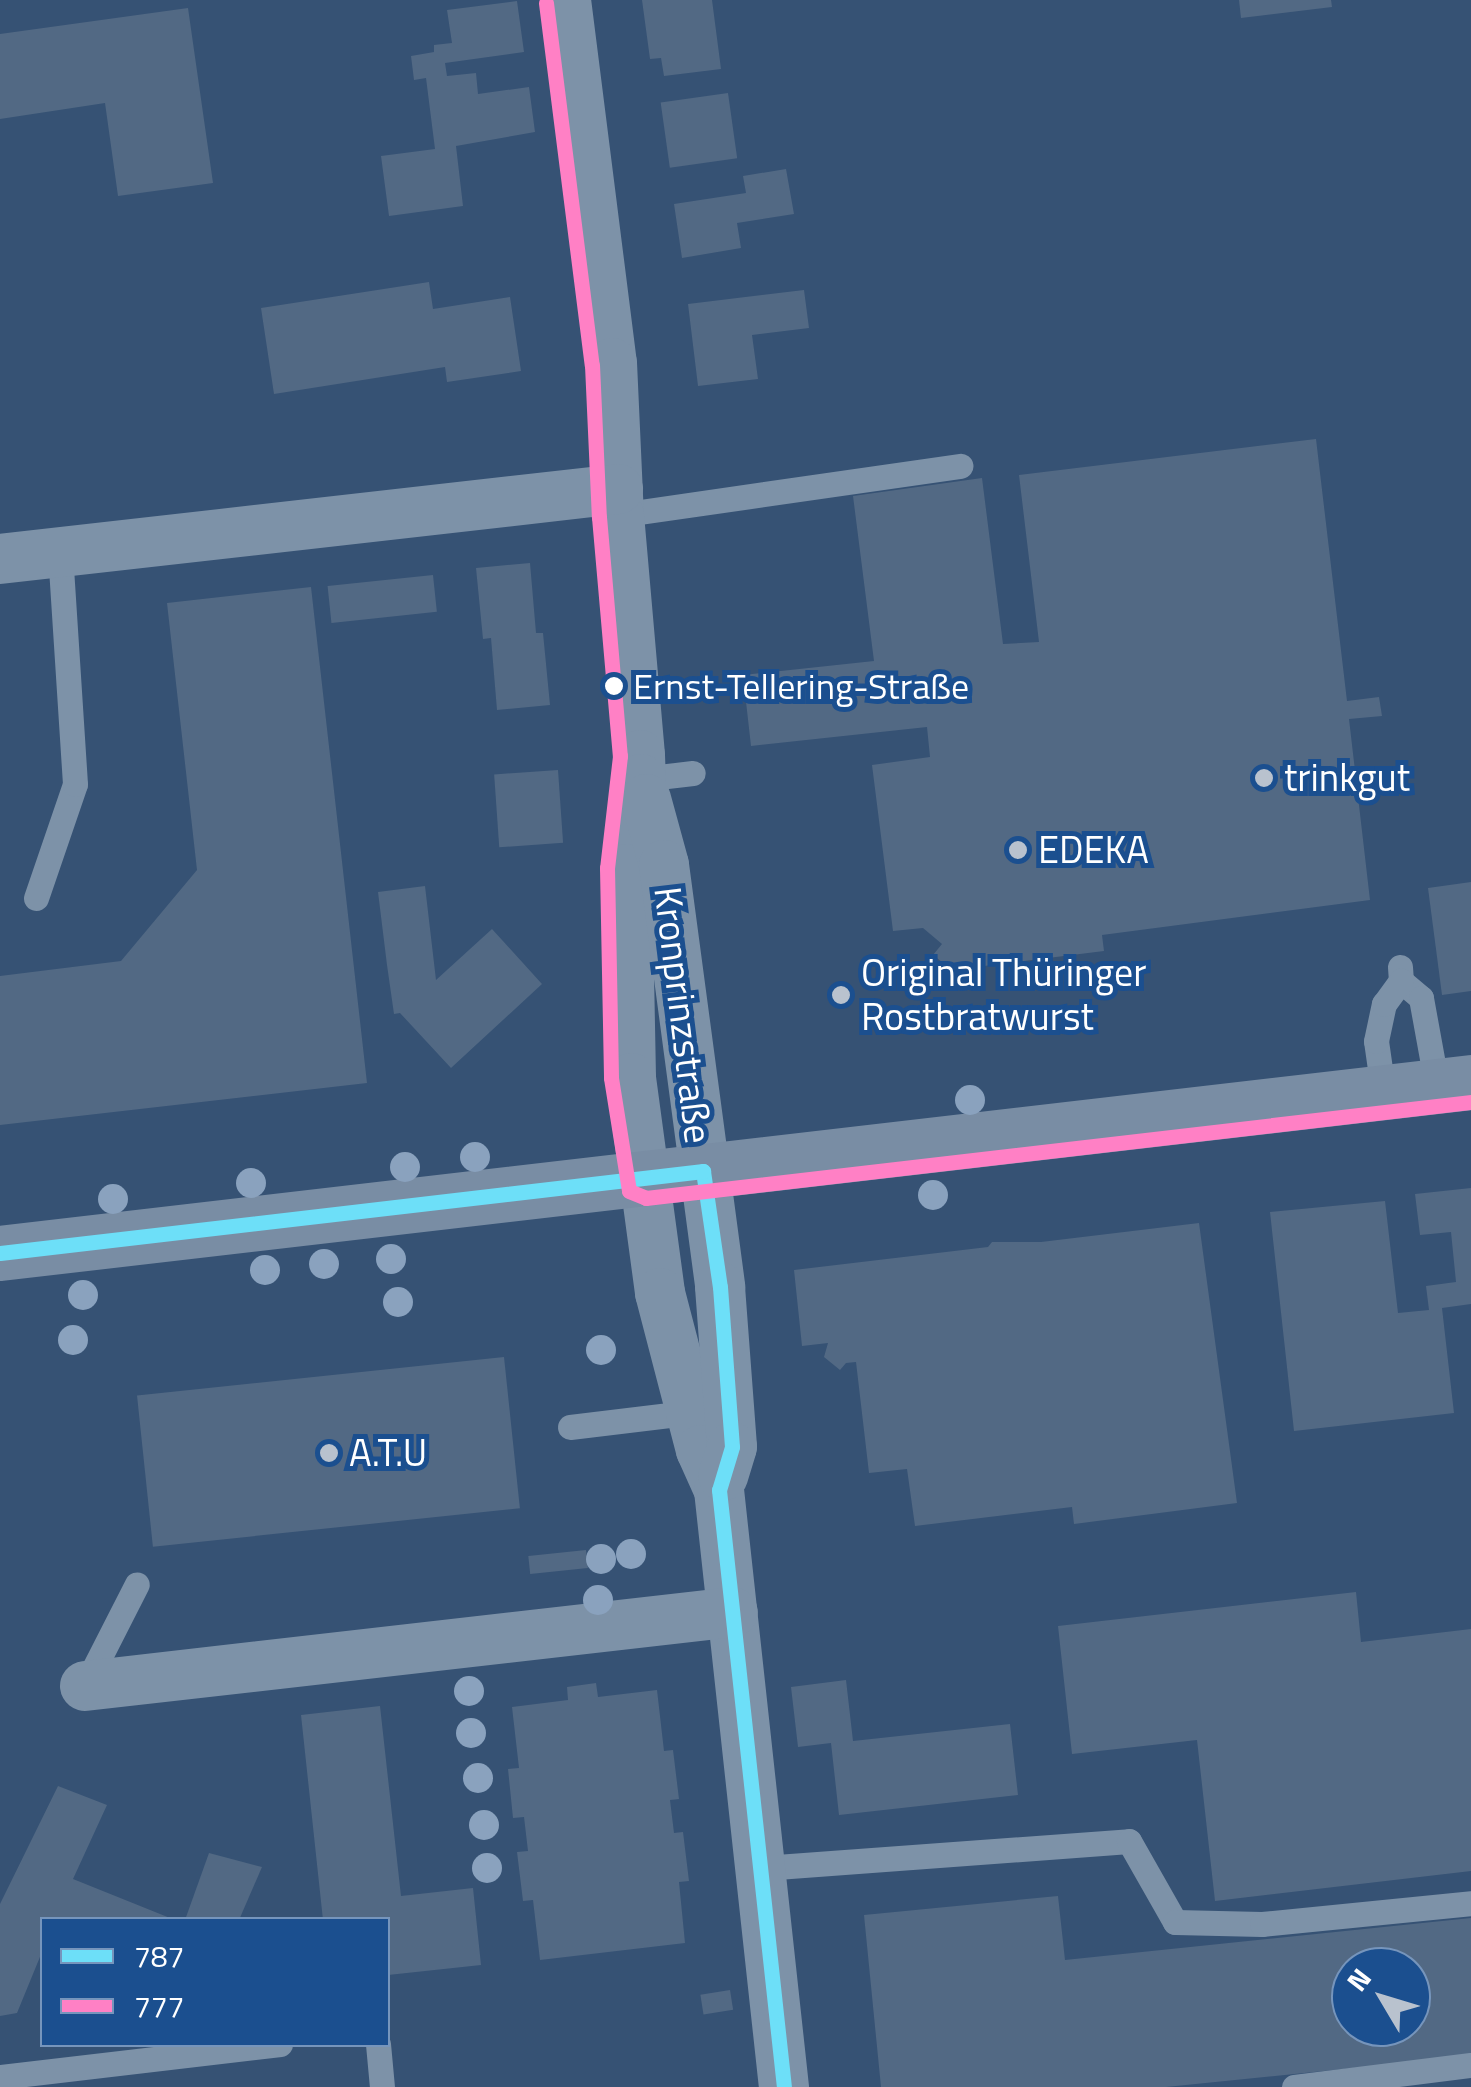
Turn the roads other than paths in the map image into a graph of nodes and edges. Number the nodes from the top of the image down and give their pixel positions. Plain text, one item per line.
1 (566, 0) edge
2 (961, 466) dead end
3 (618, 502) junction
4 (60, 552) junction
5 (0, 559) edge
6 (693, 773) dead end
7 (641, 779) junction
8 (36, 898) dead end
9 (1454, 1084) edge
10 (1383, 1090) junction
11 (703, 1171) junction
12 (644, 1178) junction
13 (0, 1253) edge
14 (694, 1412) junction
15 (570, 1427) dead end
16 (718, 1490) junction
17 (136, 1584) dead end
18 (733, 1612) junction
19 (85, 1686) joint
20 (763, 1868) junction
21 (1471, 1904) edge
22 (255, 2047) edge
23 (378, 2047) edge
24 (1471, 2065) edge
25 (0, 2077) edge
26 (382, 2087) edge
27 (784, 2087) edge
28 (1294, 2087) edge

1 - 3 street, Kronprinzstraße
2 - 3 lane
3 - 4 street
3 - 7 street, Kronprinzstraße
4 - 5 street
4 - 8 lane
6 - 7 lane
7 - 11 street, Kronprinzstraße
7 - 12 street, Kronprinzstraße
9 - 10 main road
9 - 10 lane
10 - 11 main road
11 - 12 main road
11 - 16 street, Kronprinzstraße
12 - 13 main road
12 - 14 street, Kronprinzstraße
14 - 15 lane
14 - 16 street, Kronprinzstraße
16 - 18 street, Kronprinzstraße
17 - 19 lane
18 - 19 street
18 - 20 street, Kronprinzstraße
20 - 21 lane
20 - 27 street, Kronprinzstraße
22 - 25 lane
23 - 26 lane
24 - 28 lane

